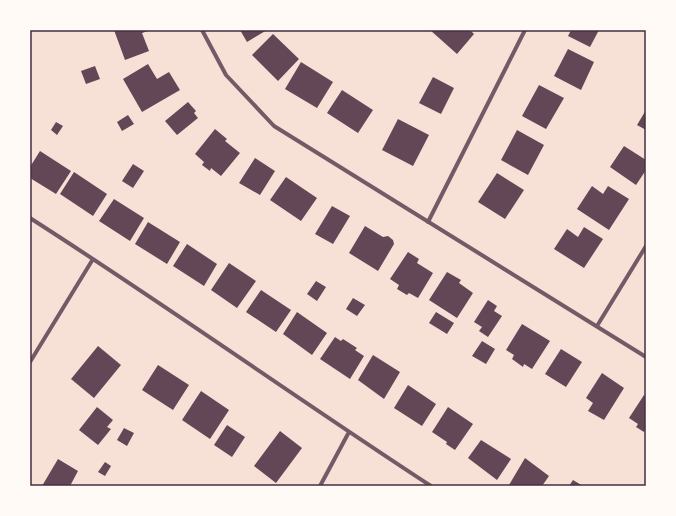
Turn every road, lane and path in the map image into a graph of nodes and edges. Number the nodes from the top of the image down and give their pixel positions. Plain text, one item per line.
1 (202, 30) edge
2 (525, 30) edge
3 (30, 218) edge
4 (428, 222) junction
5 (646, 246) edge
6 (94, 259) junction
7 (597, 326) junction
8 (646, 357) edge
9 (30, 362) edge
10 (348, 432) junction
11 (320, 486) edge
12 (431, 486) edge

1 - 4 street
2 - 4 street
3 - 6 street
4 - 7 street
5 - 7 street
6 - 9 street
6 - 10 street
7 - 8 street
10 - 11 street
10 - 12 street

